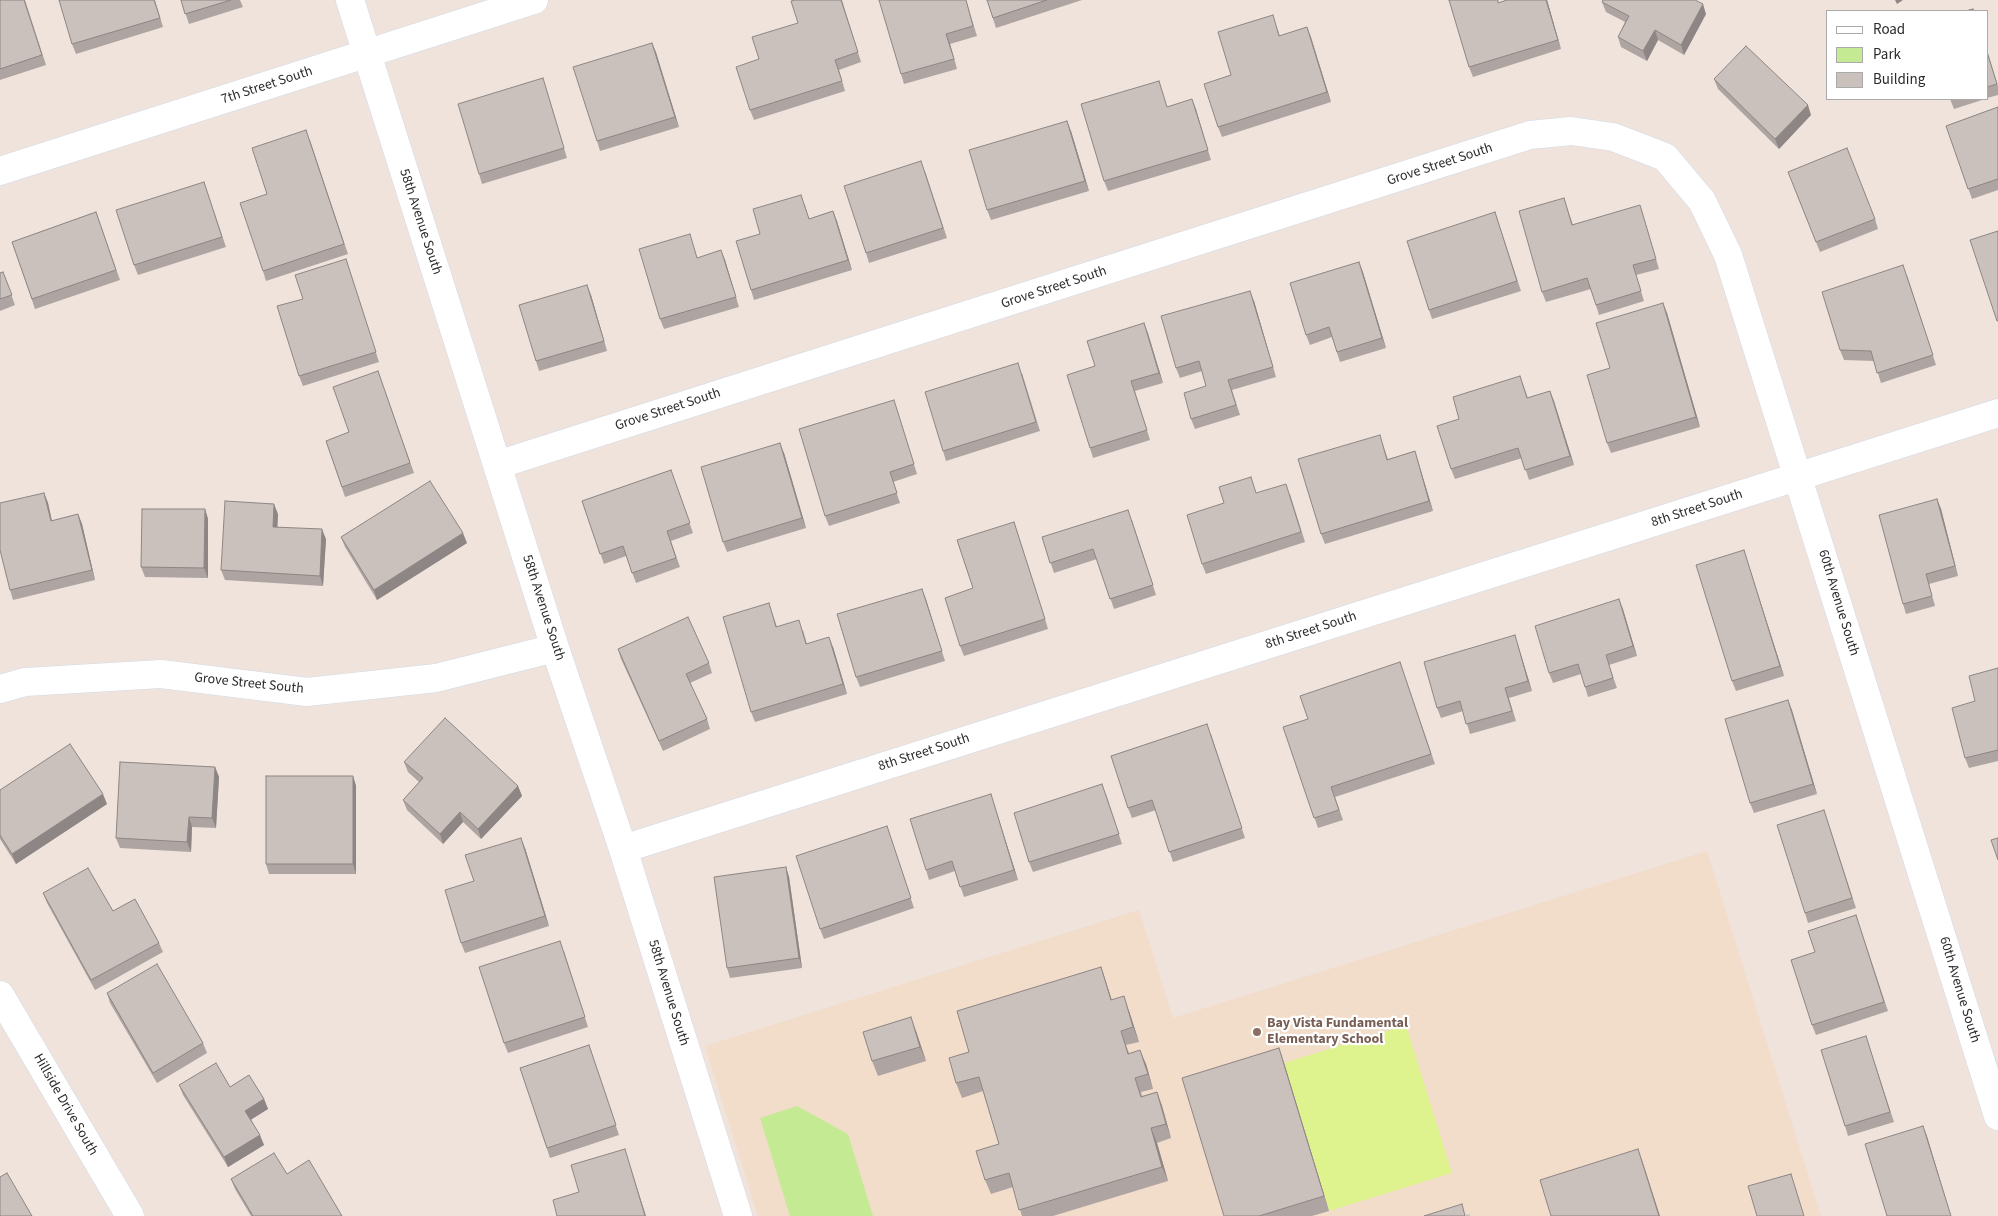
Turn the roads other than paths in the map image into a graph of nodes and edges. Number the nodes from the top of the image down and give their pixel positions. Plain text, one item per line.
1 (350, 0) edge
2 (534, 0) edge
3 (366, 54) junction
4 (1613, 137) joint
5 (0, 171) edge
6 (1998, 413) edge
7 (497, 465) junction
8 (1799, 476) junction
9 (555, 648) junction
10 (0, 689) edge
11 (623, 849) junction
12 (0, 995) edge
13 (1998, 1116) edge
14 (130, 1216) edge
15 (738, 1216) edge

1 - 3 street, 58th Avenue South
2 - 3 street, 7th Street South
3 - 5 street, 7th Street South
3 - 7 street, 58th Avenue South
4 - 7 street, Grove Street South
4 - 8 street, 60th Avenue South
6 - 8 street, 8th Street South
7 - 9 street, 58th Avenue South
8 - 11 street, 8th Street South
8 - 13 street, 60th Avenue South
9 - 10 street, Grove Street South
9 - 11 street, 58th Avenue South
11 - 15 street, 58th Avenue South
12 - 14 street, Hillside Drive South

